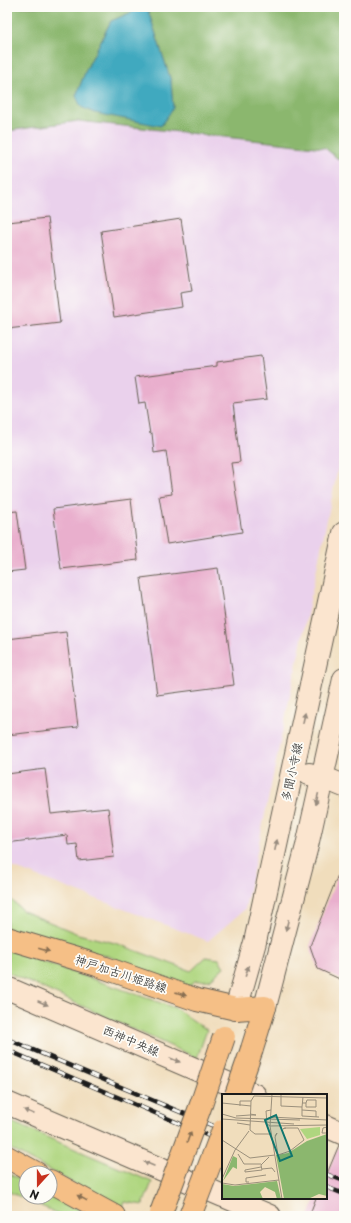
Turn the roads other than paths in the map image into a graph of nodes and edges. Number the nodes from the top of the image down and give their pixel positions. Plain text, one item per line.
1 (344, 533) edge
2 (344, 679) edge
3 (292, 770) junction
4 (322, 777) junction
5 (344, 786) edge
6 (7, 938) edge
7 (7, 988) edge
8 (265, 1007) junction
9 (236, 1009) junction
10 (236, 1094) edge
11 (253, 1094) edge
12 (7, 1103) edge
13 (327, 1126) edge
14 (222, 1133) edge
15 (344, 1134) edge
16 (7, 1157) edge
17 (22, 1165) edge
18 (58, 1185) edge
19 (222, 1196) edge
20 (230, 1199) edge
21 (160, 1214) edge
22 (114, 1216) edge
23 (190, 1216) edge
24 (270, 1216) edge

3 -> 1 street, 多聞小寺線
2 - 4 street
3 - 4 street
9 -> 3 street, 多聞小寺線
4 - 5 street
4 -> 8 street
6 -> 9 main road, 神戸加古川姫路線
7 -> 11 street, 西神中央線
8 - 9 main road, 神戸加古川姫路線
8 - 10 main road, bridge
21 -> 9 main road, bridge
19 -> 12 street
13 - 15 street
14 - 23 main road, bridge
16 - 17 main road
22 -> 18 main road
20 - 24 street

